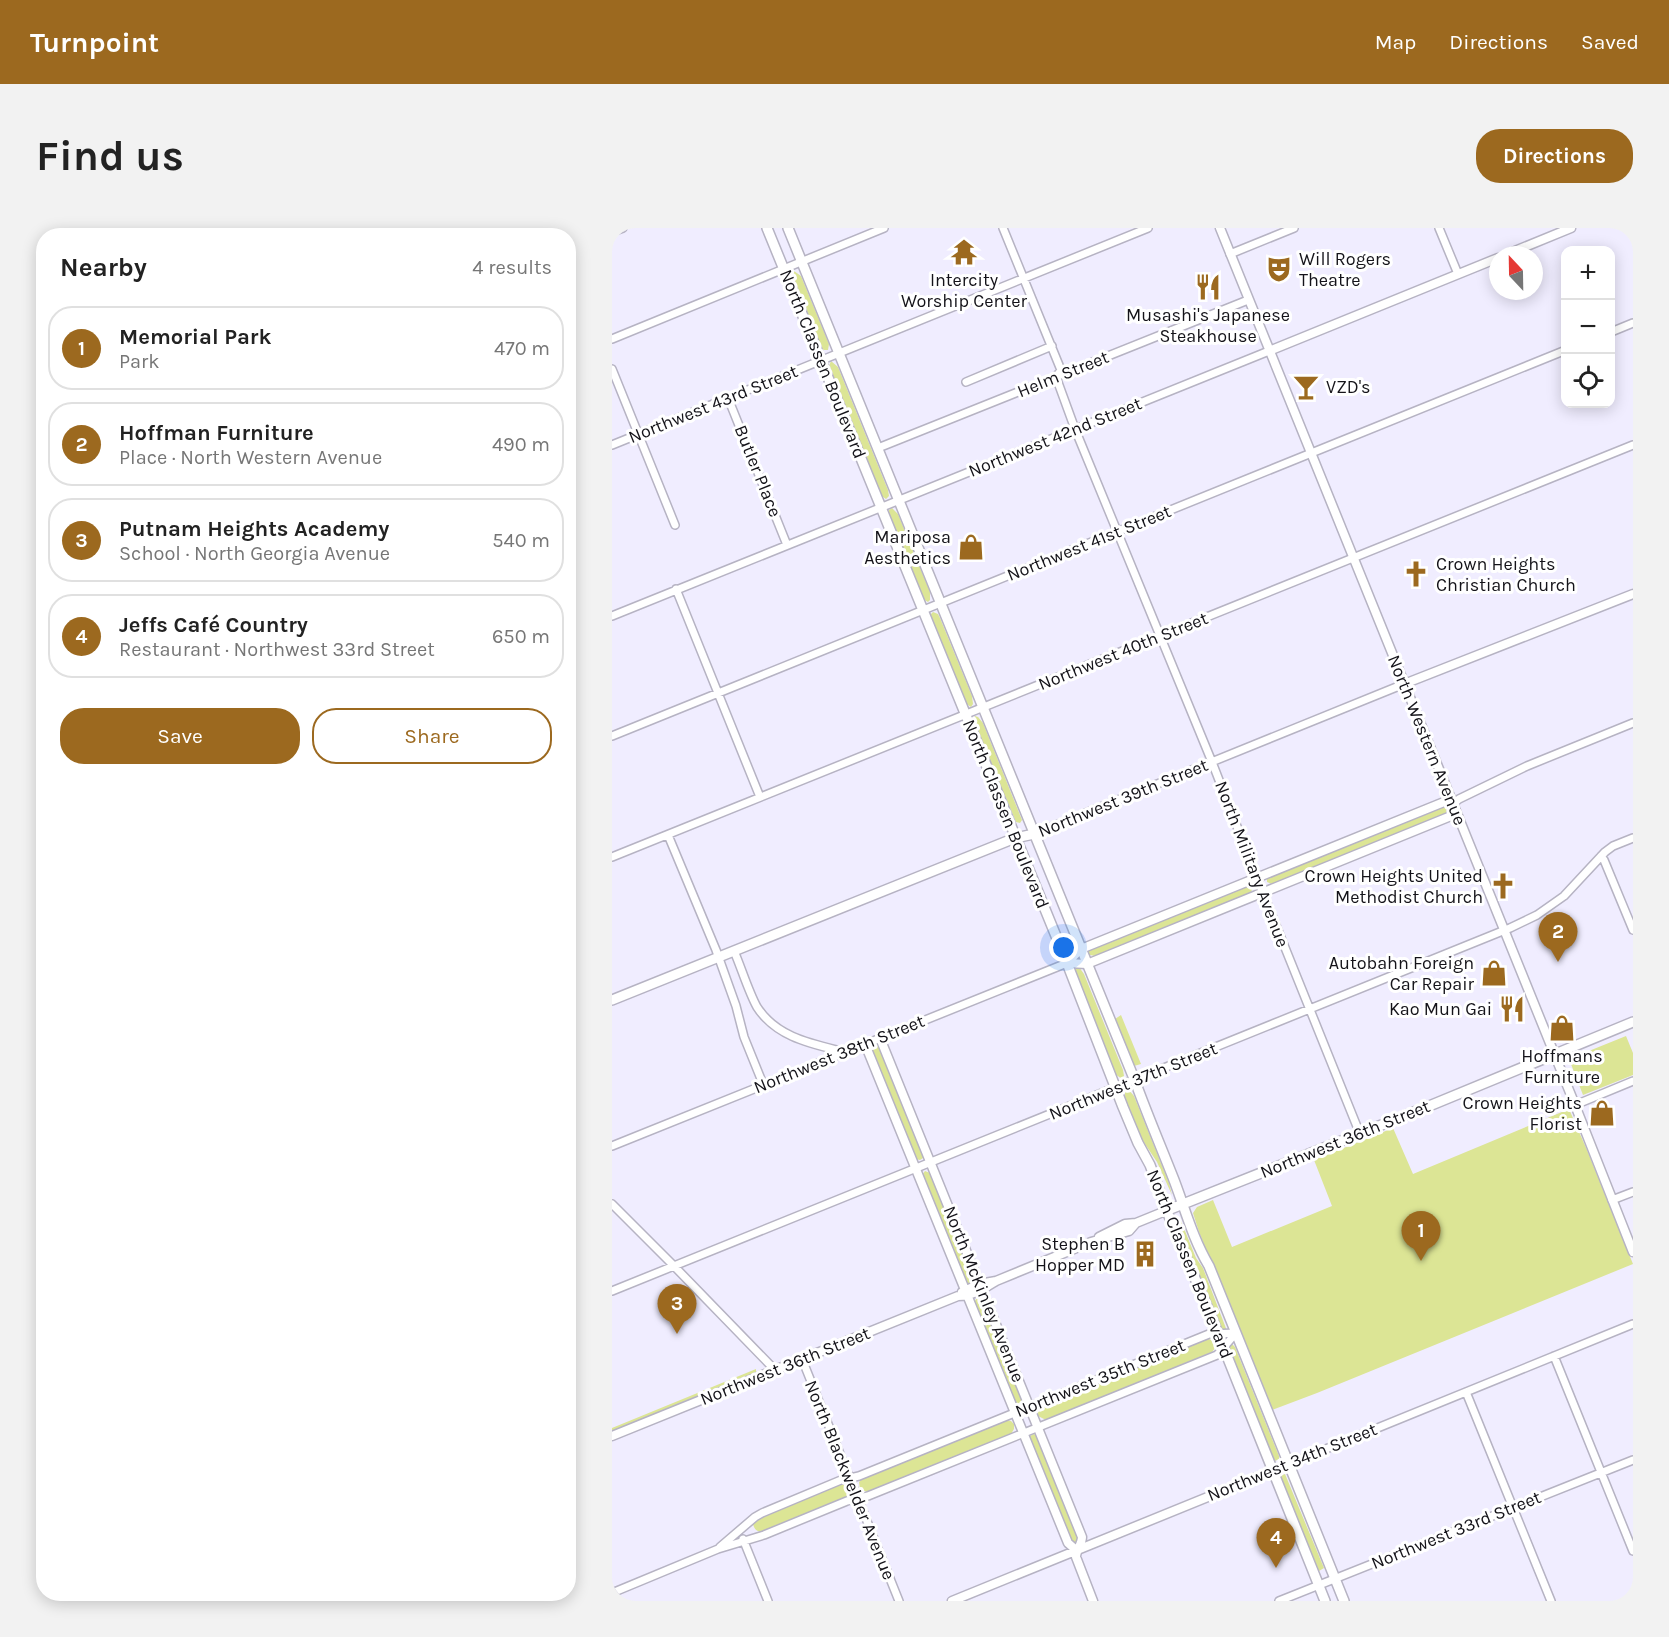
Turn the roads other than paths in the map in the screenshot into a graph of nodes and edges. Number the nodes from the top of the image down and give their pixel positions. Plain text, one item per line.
1 (623, 228) edge
2 (767, 228) edge
3 (788, 228) edge
4 (884, 228) edge
5 (1003, 228) edge
6 (1148, 228) edge
7 (1220, 228) edge
8 (1294, 228) edge
9 (1439, 228) edge
10 (1571, 228) edge
11 (612, 232) edge
12 (1527, 246) edge
13 (1230, 254) junction
14 (802, 261) junction
15 (1489, 262) edge
16 (784, 269) junction
17 (1458, 274) junction
18 (1024, 279) junction
19 (1248, 300) junction
20 (1633, 322) edge
21 (1615, 330) edge
22 (612, 339) edge
23 (1052, 346) junction
24 (1269, 351) junction
25 (1561, 352) edge
26 (840, 354) junction
27 (821, 360) junction
28 (612, 369) edge
29 (1056, 377) junction
30 (966, 382) dead end
31 (728, 398) junction
32 (1075, 429) junction
33 (638, 435) junction
34 (612, 445) edge
35 (1633, 445) edge
36 (878, 448) junction
37 (1311, 453) junction
38 (899, 500) junction
39 (881, 507) junction
40 (675, 525) dead end
41 (1117, 532) junction
42 (787, 544) junction
43 (1353, 558) junction
44 (676, 589) junction
45 (1633, 594) edge
46 (941, 603) junction
47 (923, 610) junction
48 (612, 615) edge
49 (1160, 636) junction
50 (1404, 684) junction
51 (718, 692) junction
52 (983, 708) junction
53 (965, 715) junction
54 (1633, 723) edge
55 (612, 736) edge
56 (1212, 762) junction
57 (760, 797) junction
58 (1453, 804) junction
59 (1034, 834) junction
60 (668, 835) junction
61 (1015, 838) junction
62 (1633, 838) edge
63 (1601, 856) junction
64 (612, 857) edge
65 (1257, 878) junction
66 (1263, 892) junction
67 (1633, 930) edge
68 (1504, 931) junction
69 (1081, 949) junction
70 (734, 951) junction
71 (718, 958) junction
72 (1067, 963) junction
73 (1087, 964) junction
74 (612, 1000) edge
75 (1310, 1010) junction
76 (1633, 1022) edge
77 (880, 1038) junction
78 (865, 1044) junction
79 (845, 1052) junction
80 (1554, 1054) junction
81 (1135, 1081) junction
82 (1633, 1081) edge
83 (763, 1084) junction
84 (1117, 1088) junction
85 (1575, 1105) junction
86 (1360, 1134) junction
87 (612, 1146) edge
88 (930, 1162) junction
89 (916, 1168) junction
90 (1633, 1192) edge
91 (1612, 1200) junction
92 (612, 1204) edge
93 (1182, 1204) junction
94 (1168, 1210) junction
95 (1633, 1252) edge
96 (674, 1266) junction
97 (980, 1287) junction
98 (612, 1291) edge
99 (966, 1293) junction
100 (1633, 1324) edge
101 (1236, 1333) junction
102 (1218, 1334) junction
103 (1224, 1348) junction
104 (1554, 1356) junction
105 (802, 1359) junction
106 (775, 1370) junction
107 (1466, 1392) junction
108 (1029, 1407) junction
109 (1015, 1413) junction
110 (1037, 1427) junction
111 (1023, 1432) junction
112 (612, 1436) edge
113 (1633, 1460) edge
114 (1289, 1464) junction
115 (1272, 1470) junction
116 (1601, 1472) junction
117 (850, 1478) junction
118 (858, 1498) junction
119 (1513, 1508) junction
120 (739, 1530) junction
121 (744, 1541) junction
122 (718, 1549) junction
123 (1076, 1550) junction
124 (1633, 1551) edge
125 (1334, 1578) junction
126 (1318, 1585) junction
127 (612, 1593) edge
128 (768, 1601) edge
129 (899, 1601) edge
130 (952, 1601) edge
131 (1093, 1601) edge
132 (1279, 1601) edge
133 (1325, 1601) edge
134 (1344, 1601) edge
135 (1551, 1601) edge

1 - 11 street
2 - 16 main road, North Classen Boulevard
3 - 14 main road, North Classen Boulevard
4 - 14 street
5 - 18 street, North Military Avenue
6 - 18 street, Northwest 43rd Street
7 - 13 street, North Western Avenue
8 - 13 street
9 - 17 street
10 - 12 street
13 - 19 street, North Western Avenue
14 - 16 street
14 - 26 main road, North Classen Boulevard
15 - 17 street, Northwest 42nd Street
16 - 22 street
16 - 27 main road, North Classen Boulevard
17 - 24 street, Northwest 42nd Street
18 - 23 street, North Military Avenue
18 - 26 street, Northwest 43rd Street
19 - 24 street, North Western Avenue
19 - 29 street, Helm Street
20 - 21 street
23 - 29 street, North Military Avenue
23 - 30 street
24 - 32 street, Northwest 42nd Street
24 - 37 street, North Western Avenue
25 - 37 street, Northwest 41st Street
26 - 27 street, Northwest 43rd Street
26 - 36 main road, North Classen Boulevard
27 - 31 street, Northwest 43rd Street
27 - 39 main road, North Classen Boulevard
28 - 33 street
29 - 32 street, North Military Avenue
29 - 36 street, Helm Street
31 - 33 street, Northwest 43rd Street
31 - 42 street, Butler Place
32 - 38 street, Northwest 42nd Street
32 - 41 street, North Military Avenue
33 - 34 street, Northwest 43rd Street
33 - 40 street
35 - 43 street, Northwest 40th Street
36 - 38 main road, North Classen Boulevard
37 - 41 street, Northwest 41st Street
37 - 43 street, North Western Avenue
38 - 39 street, Northwest 42nd Street
38 - 46 main road, North Classen Boulevard
39 - 42 street, Northwest 42nd Street
39 - 47 main road, North Classen Boulevard
41 - 46 street, Northwest 41st Street
41 - 49 street, North Military Avenue
42 - 44 street, Northwest 42nd Street
43 - 49 street, Northwest 40th Street
43 - 50 street, North Western Avenue
44 - 48 street, Northwest 42nd Street
44 - 51 street
45 - 50 street, Northwest 39th Street
46 - 47 street, Northwest 41st Street
46 - 52 main road, North Classen Boulevard
47 - 51 street, Northwest 41st Street
47 - 53 main road, North Classen Boulevard
49 - 52 street, Northwest 40th Street
49 - 56 street, North Military Avenue
50 - 56 street, Northwest 39th Street
50 - 58 street, North Western Avenue
51 - 55 street, Northwest 41st Street
51 - 57 street
52 - 53 street, Northwest 40th Street
52 - 59 main road, North Classen Boulevard
53 - 57 street, Northwest 40th Street
53 - 61 main road, North Classen Boulevard
54 - 58 street, Northwest 38th Street
56 - 59 street, Northwest 39th Street
56 - 65 street, North Military Avenue
57 - 60 street, Northwest 40th Street
58 - 65 street, Northwest 38th Street
58 - 66 street, Northwest 38th Street
58 - 68 street, North Western Avenue
59 - 61 main road, Northwest 39th Street
59 - 69 main road, North Classen Boulevard
60 - 64 street, Northwest 40th Street
60 - 71 street
61 - 70 main road, Northwest 39th Street
61 - 72 main road, North Classen Boulevard
62 - 63 street, Northwest 37th Street
63 - 67 street
63 - 68 street, Northwest 37th Street
65 - 66 street, North Military Avenue
65 - 69 street, Northwest 38th Street
66 - 73 street, Northwest 38th Street
66 - 75 street, North Military Avenue
68 - 75 street, Northwest 37th Street
68 - 80 street, North Western Avenue
69 - 72 street, Northwest 38th Street
69 - 73 main road, North Classen Boulevard
70 - 71 main road, Northwest 39th Street
70 - 79 street
71 - 74 main road, Northwest 39th Street
71 - 83 street
72 - 73 street, Northwest 38th Street
72 - 77 street, Northwest 38th Street
72 - 84 main road, North Classen Boulevard
73 - 81 main road, North Classen Boulevard
75 - 81 street, Northwest 37th Street
75 - 86 street, North Military Avenue
76 - 80 main road, Northwest 36th Street
77 - 78 street, Northwest 38th Street
77 - 88 street, North McKinley Avenue
78 - 79 street, Northwest 38th Street
78 - 89 street, North McKinley Avenue
79 - 83 street, Northwest 38th Street
80 - 85 street, North Western Avenue
80 - 86 main road, Northwest 36th Street
81 - 84 street, Northwest 37th Street
81 - 93 main road, North Classen Boulevard
82 - 85 street
83 - 87 street, Northwest 38th Street
84 - 88 street, Northwest 37th Street
84 - 94 main road, North Classen Boulevard
85 - 91 street, North Western Avenue
86 - 93 main road, Northwest 36th Street
88 - 89 street, Northwest 37th Street
88 - 97 street, North McKinley Avenue
89 - 96 street, Northwest 37th Street
89 - 99 street, North McKinley Avenue
90 - 91 street
91 - 95 street, North Western Avenue
92 - 96 street
93 - 94 main road, Northwest 36th Street
93 - 101 main road, North Classen Boulevard
94 - 97 street, Northwest 36th Street
94 - 102 main road, North Classen Boulevard
96 - 98 street, Northwest 37th Street
96 - 106 street
97 - 99 street, Northwest 36th Street
97 - 108 street, North McKinley Avenue
99 - 105 street, Northwest 36th Street
99 - 109 street, North McKinley Avenue
100 - 104 street, Northwest 34th Street
101 - 102 street, Northwest 35th Street
101 - 103 street, Northwest 35th Street
101 - 114 main road, North Classen Boulevard
102 - 103 main road, North Classen Boulevard
102 - 108 street, Northwest 35th Street
103 - 110 street, Northwest 35th Street
103 - 115 main road, North Classen Boulevard
104 - 107 street, Northwest 34th Street
104 - 116 street
105 - 106 street, Northwest 36th Street
105 - 117 street, North Blackwelder Avenue
106 - 112 street, Northwest 36th Street
107 - 114 street, Northwest 34th Street
107 - 119 street
108 - 109 street, Northwest 35th Street
108 - 110 street, North McKinley Avenue
109 - 111 street, North McKinley Avenue
109 - 117 street, Northwest 35th Street
110 - 111 street, Northwest 35th Street
110 - 123 street, North McKinley Avenue
111 - 118 street, Northwest 35th Street
111 - 123 street, North McKinley Avenue
113 - 116 street, Northwest 33rd Street
114 - 115 street, Northwest 34th Street
114 - 125 main road, North Classen Boulevard
115 - 123 street, Northwest 34th Street
115 - 126 main road, North Classen Boulevard
116 - 119 street, Northwest 33rd Street
116 - 124 street
117 - 118 street, North Blackwelder Avenue
117 - 120 street, Northwest 35th Street
118 - 121 street, Northwest 35th Street
118 - 129 street, North Blackwelder Avenue
119 - 125 street, Northwest 33rd Street
119 - 135 street
120 - 121 street
120 - 122 street, Northwest 35th Street
121 - 122 street, Northwest 35th Street
121 - 128 street
122 - 127 street, Northwest 35th Street
123 - 130 street, Northwest 34th Street
123 - 131 street, North McKinley Avenue
125 - 126 street, Northwest 33rd Street
125 - 134 main road, North Classen Boulevard
126 - 132 street, Northwest 33rd Street
126 - 133 main road, North Classen Boulevard

